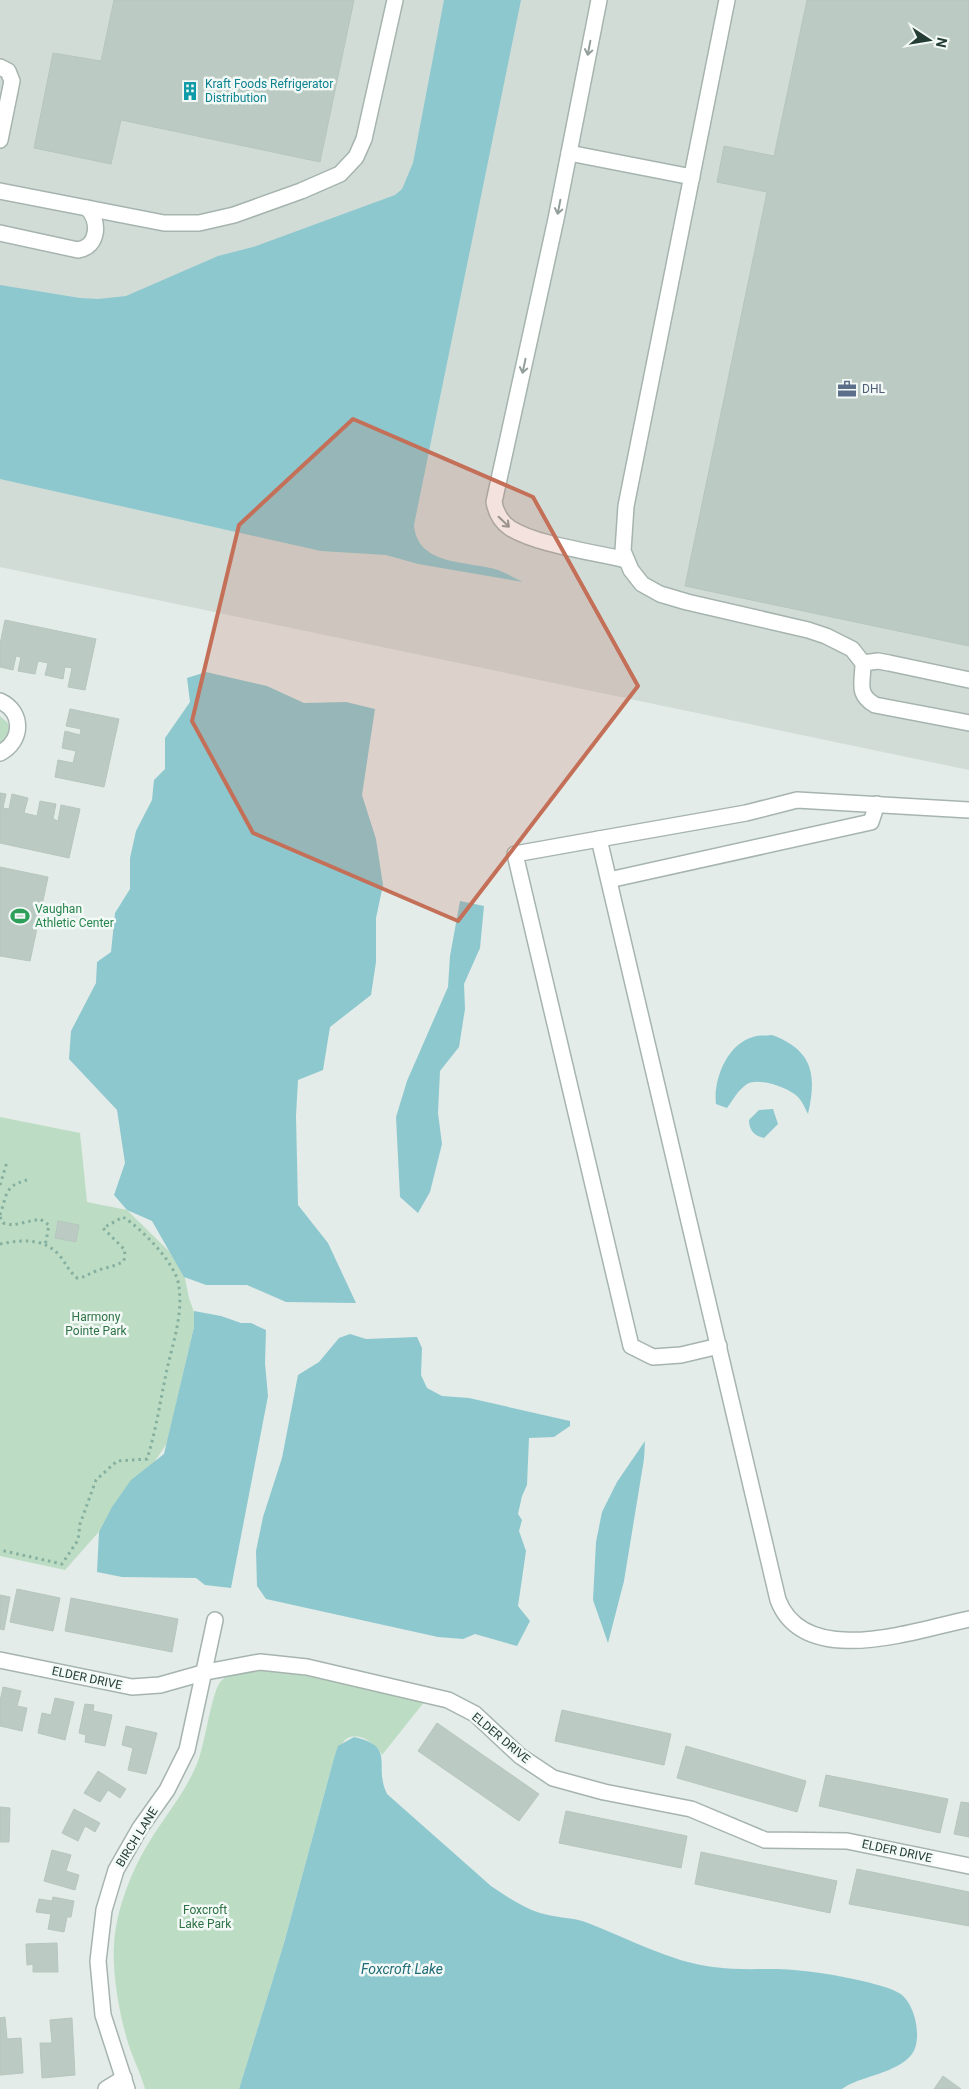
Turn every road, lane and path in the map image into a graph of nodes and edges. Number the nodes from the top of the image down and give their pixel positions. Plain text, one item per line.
1 (394, 0) edge
2 (599, 0) edge
3 (727, 0) edge
4 (0, 67) edge
5 (0, 140) edge
6 (569, 153) junction
7 (692, 177) junction
8 (0, 191) edge
9 (87, 208) junction
10 (0, 233) edge
11 (626, 560) junction
12 (863, 663) junction
13 (969, 680) edge
14 (0, 701) edge
15 (969, 723) edge
16 (0, 753) edge
17 (877, 804) junction
18 (969, 810) edge
19 (599, 839) junction
20 (609, 880) junction
21 (7, 1162) dead end
22 (27, 1180) dead end
23 (0, 1185) edge
24 (0, 1216) edge
25 (0, 1244) edge
26 (44, 1246) junction
27 (719, 1346) junction
28 (0, 1550) edge
29 (969, 1619) edge
30 (215, 1620) dead end
31 (0, 1660) edge
32 (206, 1672) junction
33 (969, 1866) edge
34 (125, 2084) edge
35 (106, 2089) edge

1 - 9 street
2 -> 6 street
3 - 7 street
4 - 5 street
6 - 7 street
6 -> 11 street
7 - 11 street
8 - 9 street
9 - 10 street
11 - 12 street
12 - 13 street
12 - 15 street
14 - 16 street
17 - 18 street
17 - 19 street
17 - 20 street
19 - 20 street
19 - 27 street
20 - 27 street
21 - 23 path
22 - 24 path
24 - 26 path
25 - 26 path
26 - 28 path
27 - 29 street
30 - 32 street, BIRCH LANE
31 - 32 street, ELDER DRIVE
32 - 33 street, ELDER DRIVE
32 - 34 street, BIRCH LANE
34 - 35 street

